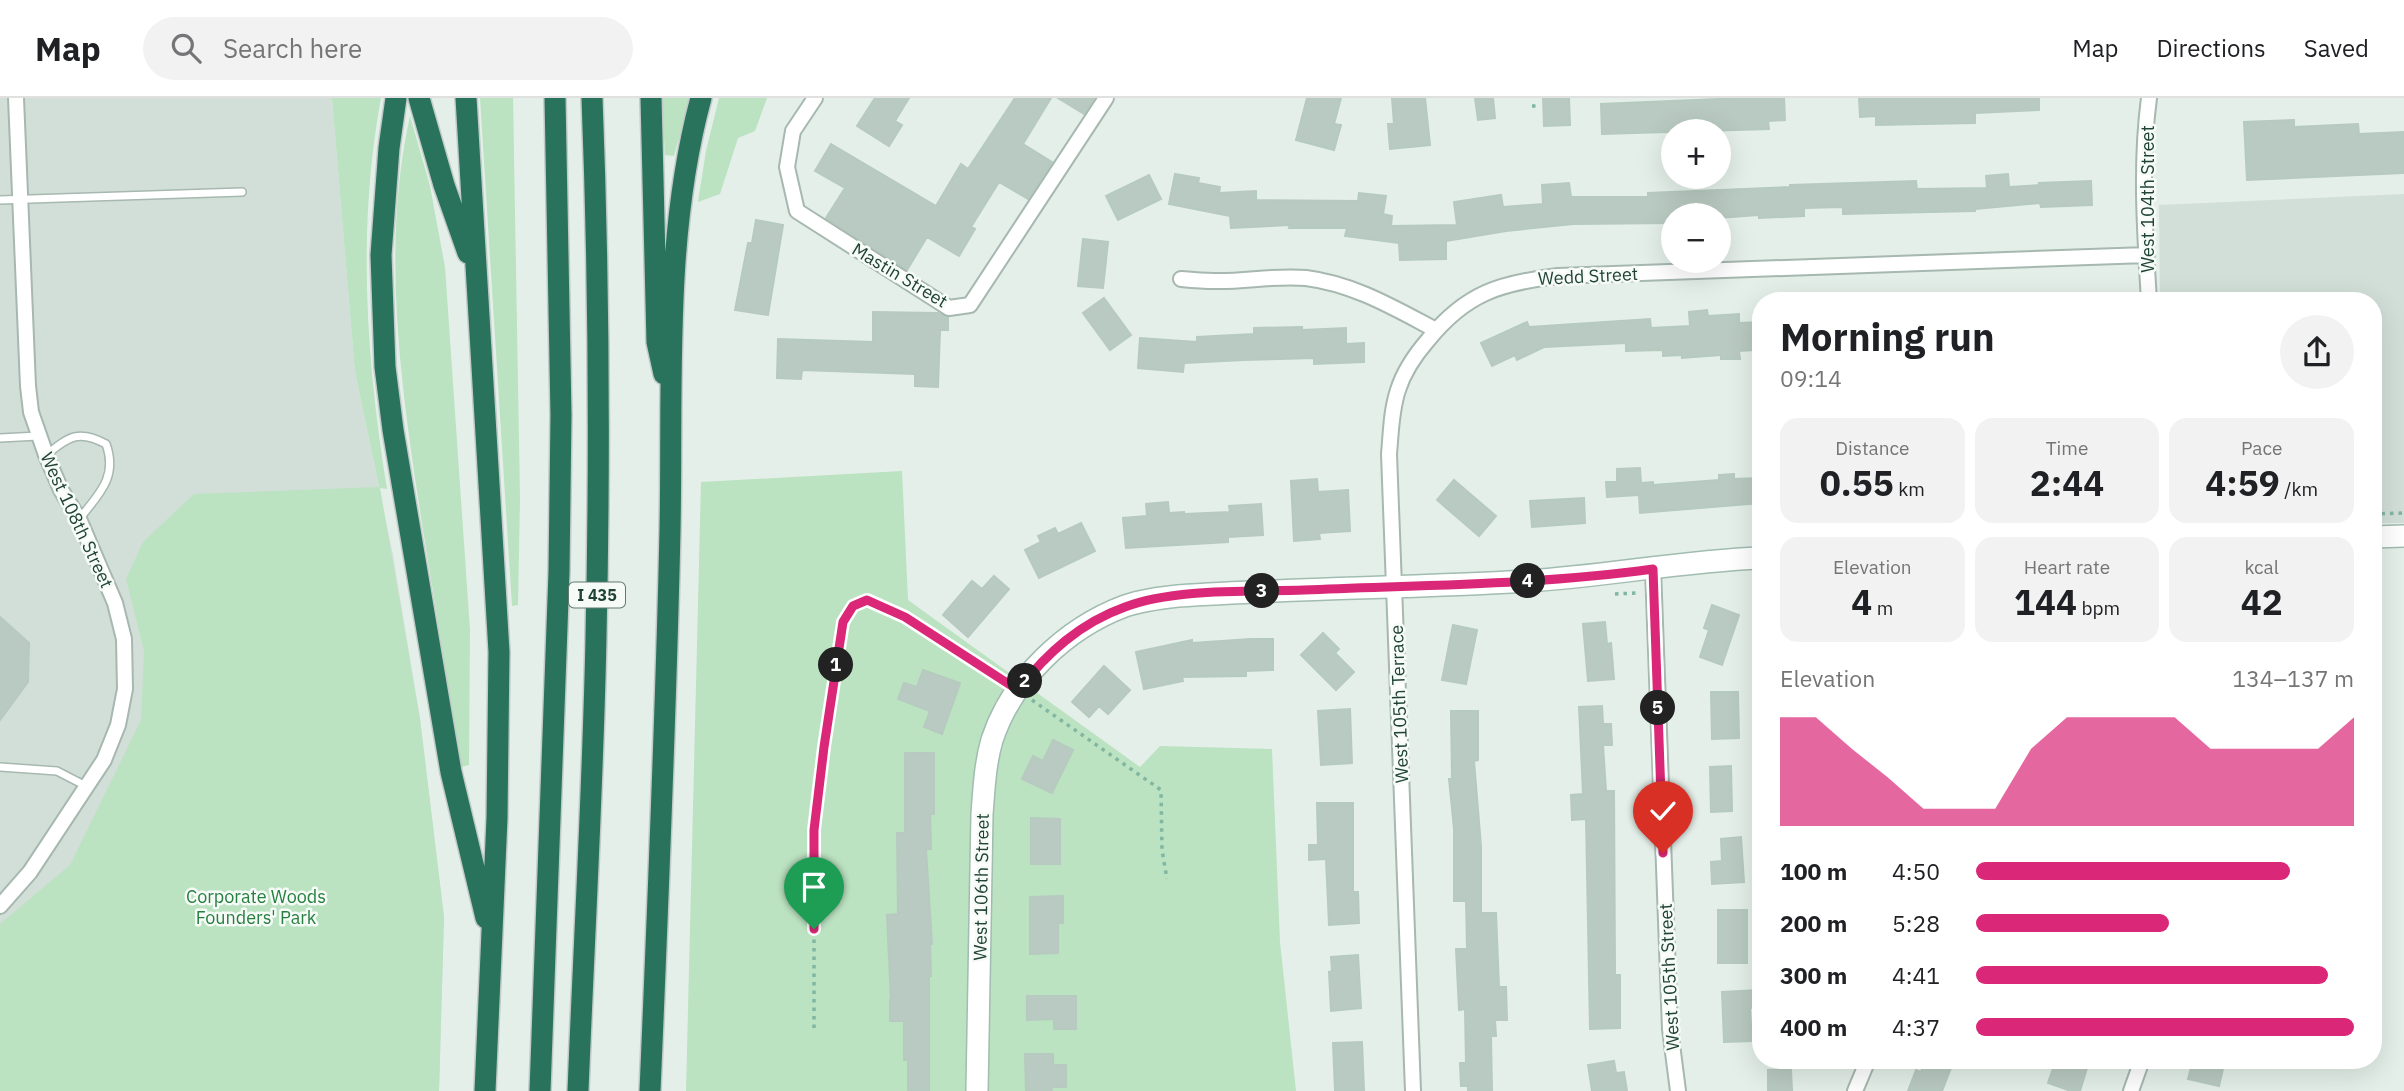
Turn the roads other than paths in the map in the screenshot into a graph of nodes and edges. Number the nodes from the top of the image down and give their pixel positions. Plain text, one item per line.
1 (16, 98) edge
2 (397, 98) edge
3 (419, 98) edge
4 (466, 98) edge
5 (555, 98) edge
6 (592, 98) edge
7 (651, 98) edge
8 (701, 98) edge
9 (815, 98) edge
10 (1106, 98) edge
11 (2149, 98) edge
12 (242, 192) dead end
13 (20, 199) junction
14 (0, 200) edge
15 (2147, 256) junction
16 (478, 278) junction
17 (1181, 279) dead end
18 (2149, 292) edge
19 (1436, 330) junction
20 (671, 410) junction
21 (38, 436) junction
22 (0, 438) edge
23 (46, 455) junction
24 (79, 519) junction
25 (2404, 536) edge
26 (2382, 537) edge
27 (1752, 558) edge
28 (1653, 569) junction
29 (1394, 586) junction
30 (0, 767) edge
31 (87, 786) junction
32 (0, 906) edge
33 (492, 942) junction
34 (1864, 1069) edge
35 (2139, 1069) edge
36 (485, 1091) edge
37 (540, 1091) edge
38 (578, 1091) edge
39 (650, 1091) edge
40 (977, 1091) edge
41 (1413, 1091) edge
42 (1678, 1091) edge
43 (1855, 1091) edge
44 (2131, 1091) edge

1 - 13 street, West 108th Street
2 - 33 highway
3 - 16 highway
4 - 16 highway
5 - 37 highway, I 435
6 - 38 highway, I 435
7 - 20 highway
8 - 20 highway
9 - 10 street, Mastin Street
11 - 15 street, West 104th Street
12 - 13 lane
13 - 14 lane
13 - 21 street, West 108th Street
15 - 18 street, West 104th Street
15 - 19 street, Wedd Street
16 - 33 highway
17 - 19 street
19 - 29 street, West 105th Terrace
20 - 39 highway
21 - 22 lane
21 - 23 street, West 108th Street
23 - 24 street, West 108th Street
23 - 24 lane
24 - 31 street, West 108th Street
25 - 26 street
27 - 28 street, West 106th Street
28 - 29 street, West 106th Street
28 - 42 street, West 105th Street
29 - 40 street, West 106th Street
29 - 41 street, West 105th Terrace
30 - 31 lane
31 - 32 street, West 108th Street
33 - 36 highway
34 - 43 street
35 - 44 street

